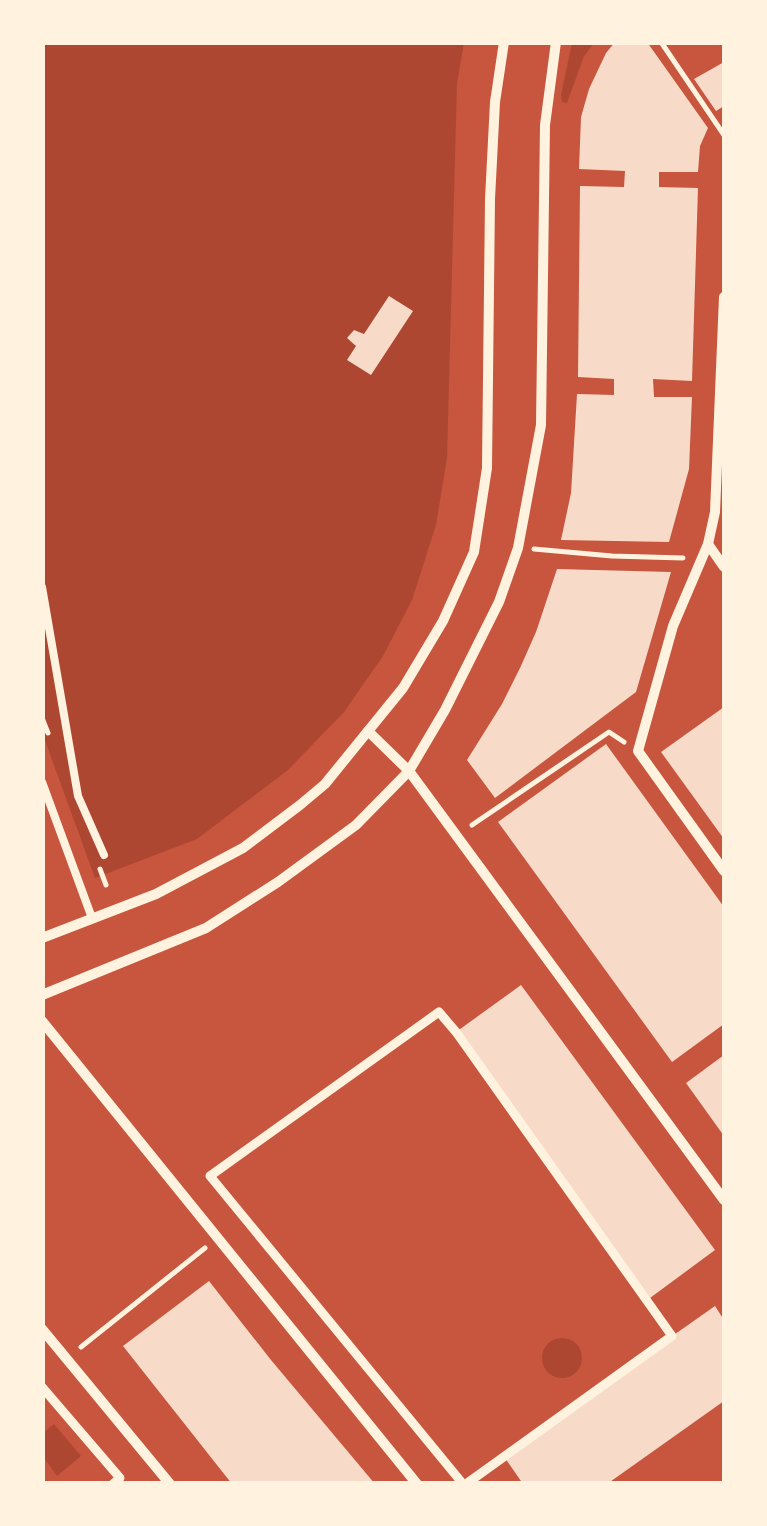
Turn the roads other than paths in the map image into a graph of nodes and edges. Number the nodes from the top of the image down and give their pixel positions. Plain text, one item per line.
1 (504, 42) edge
2 (556, 42) edge
3 (724, 298) edge
4 (708, 544) junction
5 (724, 567) edge
6 (42, 588) edge
7 (368, 731) junction
8 (409, 771) junction
9 (42, 782) edge
10 (104, 855) dead end
11 (724, 871) edge
12 (92, 918) junction
13 (42, 938) edge
14 (42, 995) edge
15 (42, 1021) edge
16 (724, 1200) edge
17 (42, 1329) edge
18 (42, 1387) edge
19 (113, 1484) edge
20 (170, 1484) edge
21 (417, 1484) edge
22 (464, 1484) edge

1 - 7 street
2 - 8 street
3 - 4 street
4 - 5 street
4 - 11 street
6 - 10 lane
7 - 8 street
7 - 12 street
8 - 14 street
8 - 16 street
9 - 12 lane
12 - 13 street
15 - 21 street
17 - 20 street
18 - 19 street
22 - 22 street

